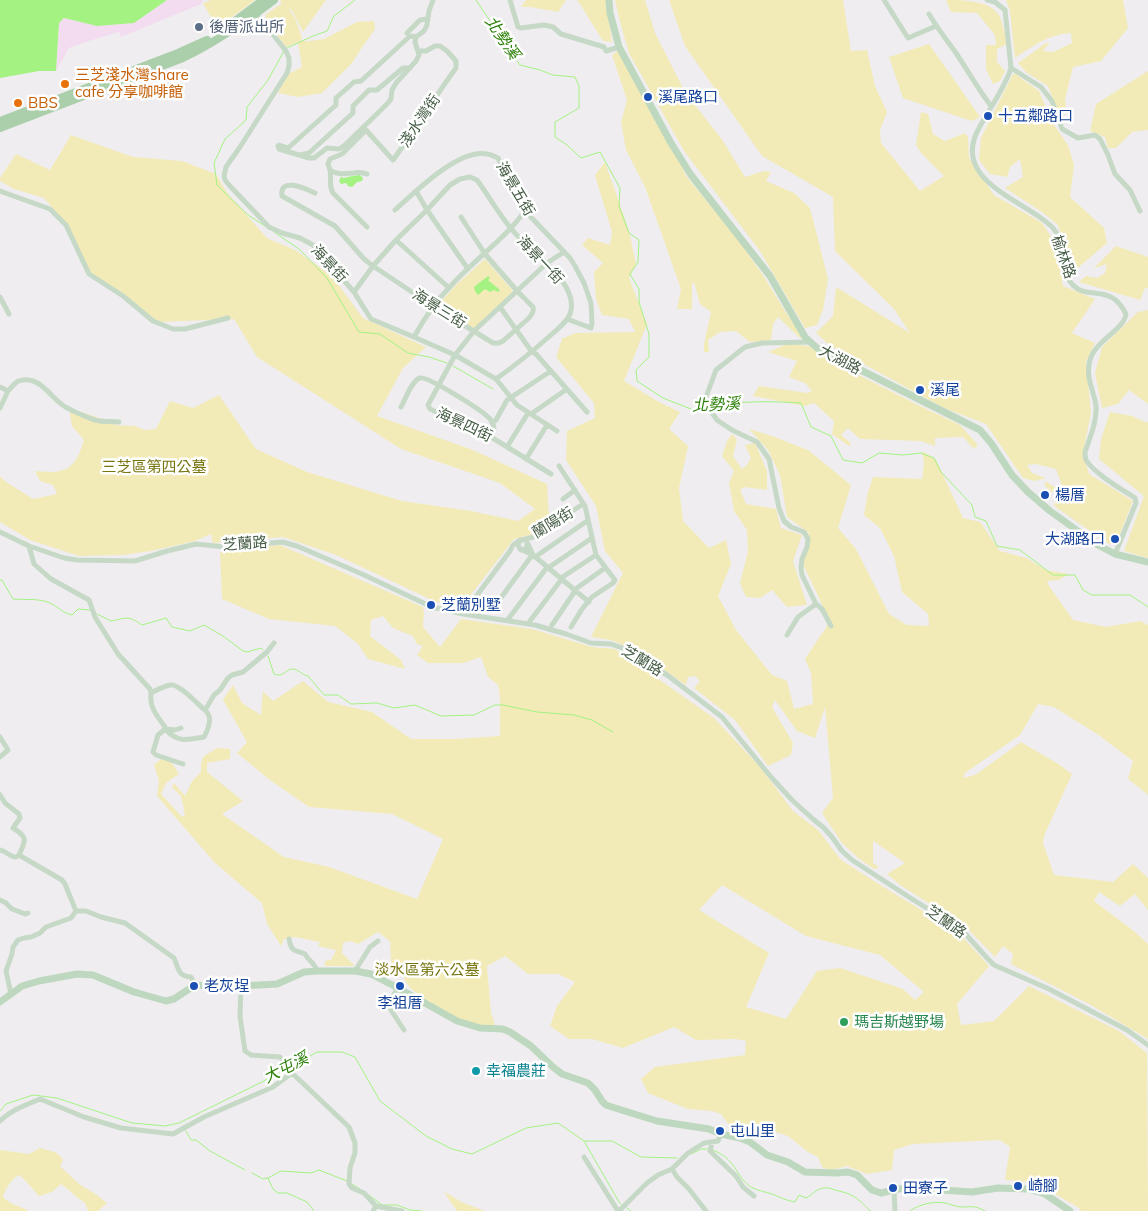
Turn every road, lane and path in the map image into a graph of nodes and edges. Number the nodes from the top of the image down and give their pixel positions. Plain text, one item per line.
1 (263, 0) edge
2 (274, 0) edge
3 (433, 0) edge
4 (510, 0) edge
5 (609, 0) edge
6 (884, 0) edge
7 (987, 0) edge
8 (1000, 3) edge
9 (254, 11) junction
10 (929, 14) dead end
11 (427, 19) junction
12 (936, 26) junction
13 (407, 33) dead end
14 (416, 37) junction
15 (619, 47) junction
16 (418, 51) junction
17 (410, 68) junction
18 (1011, 68) junction
19 (991, 106) junction
20 (0, 121) edge
21 (0, 128) edge
22 (346, 146) junction
23 (299, 155) junction
24 (330, 170) junction
25 (367, 174) dead end
26 (0, 191) edge
27 (416, 191) junction
28 (314, 193) dead end
29 (395, 210) dead end
30 (427, 210) junction
31 (525, 211) junction
32 (1140, 211) dead end
33 (460, 217) dead end
34 (367, 227) dead end
35 (511, 229) junction
36 (396, 240) junction
37 (564, 252) junction
38 (485, 254) junction
39 (547, 263) junction
40 (373, 266) junction
41 (468, 269) junction
42 (448, 287) junction
43 (354, 292) junction
44 (518, 292) junction
45 (0, 297) edge
46 (433, 306) junction
47 (500, 307) junction
48 (9, 314) dead end
49 (228, 318) dead end
50 (567, 319) junction
51 (516, 329) junction
52 (474, 331) junction
53 (414, 336) junction
54 (810, 342) junction
55 (532, 352) junction
56 (455, 355) junction
57 (551, 371) junction
58 (496, 379) junction
59 (438, 384) junction
60 (0, 388) edge
61 (567, 389) junction
62 (8, 391) junction
63 (511, 398) junction
64 (401, 407) dead end
65 (0, 408) edge
66 (587, 412) dead end
67 (530, 414) junction
68 (119, 422) dead end
69 (492, 422) junction
70 (547, 425) junction
71 (557, 431) dead end
72 (491, 437) junction
73 (507, 447) junction
74 (526, 459) junction
75 (559, 466) dead end
76 (551, 474) dead end
77 (575, 490) junction
78 (563, 499) dead end
79 (583, 504) junction
80 (587, 521) junction
81 (0, 532) edge
82 (592, 538) junction
83 (521, 540) junction
84 (528, 544) junction
85 (29, 546) junction
86 (520, 549) junction
87 (510, 551) junction
88 (1115, 554) junction
89 (596, 555) junction
90 (534, 556) junction
91 (1148, 562) edge
92 (548, 567) junction
93 (606, 568) junction
94 (561, 579) junction
95 (575, 590) junction
96 (589, 602) junction
97 (816, 604) junction
98 (492, 610) dead end
99 (463, 614) junction
100 (509, 618) dead end
101 (530, 621) dead end
102 (552, 625) dead end
103 (831, 626) dead end
104 (571, 627) dead end
105 (787, 635) dead end
106 (274, 643) dead end
107 (151, 693) junction
108 (204, 710) junction
109 (182, 728) dead end
110 (165, 729) junction
111 (0, 737) edge
112 (0, 757) edge
113 (183, 764) dead end
114 (0, 795) edge
115 (0, 850) edge
116 (19, 855) junction
117 (0, 900) edge
118 (76, 911) junction
119 (28, 913) dead end
120 (288, 939) dead end
121 (378, 941) dead end
122 (316, 970) junction
123 (356, 971) junction
124 (196, 985) junction
125 (241, 986) junction
126 (398, 988) junction
127 (11, 994) junction
128 (0, 1002) edge
129 (404, 1030) dead end
130 (1148, 1045) edge
131 (291, 1072) junction
132 (0, 1121) edge
133 (721, 1134) junction
134 (712, 1143) junction
135 (584, 1157) dead end
136 (672, 1169) junction
137 (894, 1190) junction
138 (754, 1196) dead end
139 (375, 1209) edge
140 (402, 1211) edge
141 (618, 1211) edge
142 (706, 1211) edge
143 (895, 1211) edge
144 (1070, 1211) edge

1 - 9 main road
2 - 9 main road
3 - 11 street
4 - 15 street
5 - 15 street, 大湖路
6 - 12 street
7 - 8 street
8 - 18 street
9 - 20 main road
9 - 21 main road
9 - 43 street, 海景街
10 - 12 street
11 - 13 street
11 - 14 street
12 - 19 street
14 - 16 street
14 - 23 street
15 - 54 street, 大湖路
16 - 17 street, 淺水灣街
16 - 22 street, 淺水灣街
17 - 22 street, 淺水灣街
17 - 23 street
18 - 19 street, 榆林路
18 - 32 street
19 - 88 street, 榆林路
22 - 23 street, 淺水灣街
22 - 24 street
24 - 25 street
24 - 34 street
26 - 49 street
27 - 29 street, 海景五街
27 - 30 street
27 - 31 street, 海景五街
28 - 40 street, 海景三街
30 - 35 street, 海景一街
30 - 36 street, 海景一街
30 - 41 street
31 - 35 street
31 - 37 street, 海景五街
33 - 38 street, 海景三街
35 - 38 street
35 - 39 street, 海景一街
36 - 40 street, 海景一街
36 - 42 street
37 - 39 street, 海景四街
37 - 50 street, 海景五街
38 - 41 street
38 - 44 street, 海景三街
39 - 44 street, 海景四街
39 - 50 street, 海景一街
40 - 43 street, 海景一街
40 - 46 street, 海景三街
41 - 42 street
42 - 46 street
43 - 53 street
44 - 47 street, 海景四街
44 - 51 street, 海景三街
45 - 48 street
46 - 52 street, 海景三街
46 - 53 street
47 - 51 street
47 - 52 street, 海景四街
50 - 55 street
51 - 52 street, 海景三街
51 - 55 street
52 - 56 street, 海景四街
53 - 56 street
54 - 88 street, 大湖路
54 - 97 street
55 - 57 street
55 - 58 street
56 - 58 street
56 - 59 street, 海景四街
57 - 61 street
57 - 63 street
58 - 63 street
59 - 64 street
59 - 69 street
59 - 72 street, 海景四街
60 - 62 street
61 - 66 street
61 - 67 street
62 - 65 street
62 - 68 street
63 - 67 street
63 - 69 street
67 - 70 street
67 - 73 street
69 - 72 street
70 - 71 street
70 - 74 street
72 - 73 street, 海景四街
73 - 74 street, 海景四街
74 - 76 street, 海景四街
75 - 77 street, 蘭陽街
77 - 78 street, 蘭陽街
77 - 79 street, 蘭陽街
79 - 80 street, 蘭陽街
79 - 83 street, 蘭陽街
80 - 82 street, 蘭陽街
80 - 90 street, 蘭陽街
81 - 85 street, 芝蘭路
82 - 89 street, 蘭陽街
82 - 92 street
83 - 84 street, 蘭陽街
83 - 86 street, 蘭陽街
83 - 87 street, 蘭陽街
84 - 86 street, 蘭陽街
84 - 90 street, 蘭陽街
85 - 99 street, 芝蘭路
85 - 107 street
86 - 87 street, 蘭陽街
86 - 90 street, 蘭陽街
87 - 99 street, 蘭陽街
88 - 91 street, 大湖路
89 - 93 street, 蘭陽街
89 - 94 street
90 - 92 street, 蘭陽街
90 - 98 street, 蘭陽街
92 - 94 street, 蘭陽街
92 - 100 street
93 - 95 street
93 - 96 street
94 - 95 street, 蘭陽街
94 - 101 street
95 - 96 street, 蘭陽街
95 - 102 street
96 - 104 street
97 - 103 street
97 - 105 street
99 - 130 street, 芝蘭路
106 - 108 street
107 - 108 street
107 - 110 street
108 - 110 street
109 - 110 street
110 - 113 street
111 - 112 street
114 - 116 street
115 - 116 street
116 - 118 street
117 - 119 street
118 - 124 street
118 - 127 street
120 - 122 street
121 - 123 street
122 - 123 street
122 - 125 street
123 - 126 street
124 - 125 street
124 - 127 street
125 - 131 street
126 - 129 street
126 - 133 street
127 - 128 street
131 - 132 street
131 - 139 street
133 - 134 street
133 - 137 street
134 - 136 street
134 - 138 street
135 - 141 street
136 - 141 street
136 - 142 street
137 - 143 street
137 - 144 street
139 - 140 street

